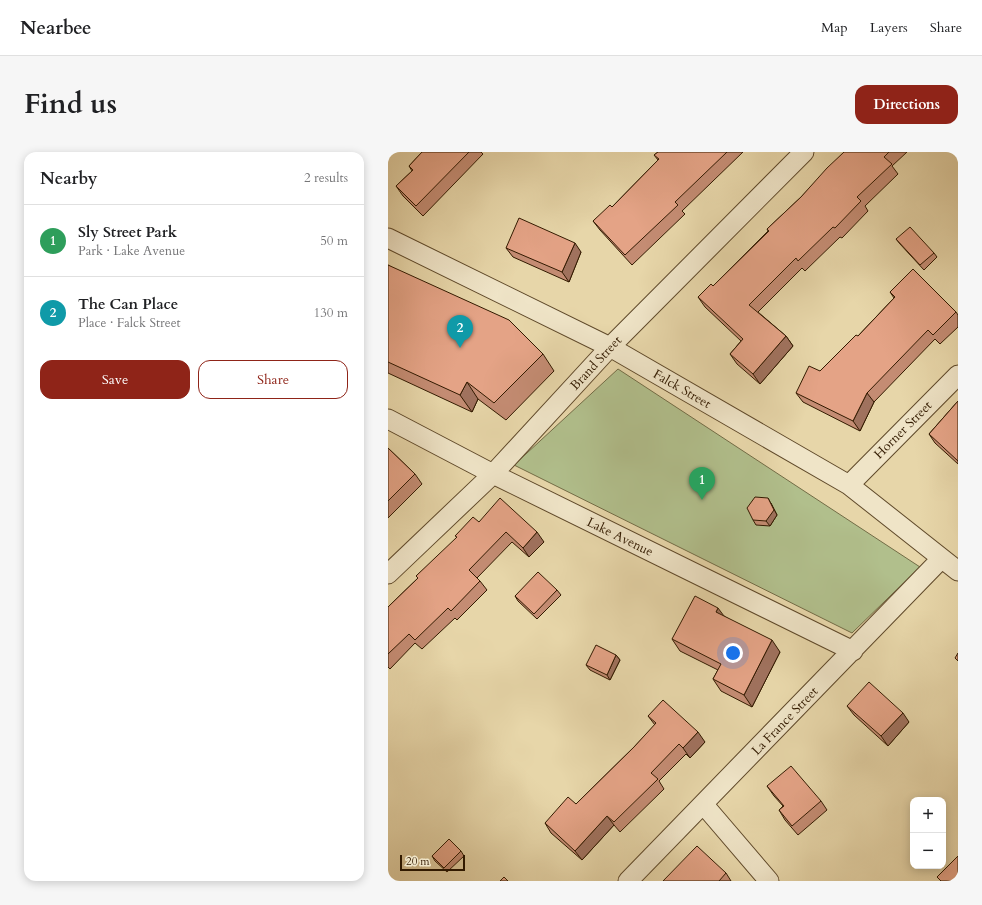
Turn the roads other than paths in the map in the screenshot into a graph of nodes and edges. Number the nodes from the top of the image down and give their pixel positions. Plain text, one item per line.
1 (804, 152) edge
2 (388, 238) edge
3 (610, 347) junction
4 (958, 375) edge
5 (388, 420) edge
6 (493, 474) junction
7 (849, 485) junction
8 (941, 559) junction
9 (958, 571) edge
10 (388, 574) edge
11 (853, 651) junction
12 (704, 805) junction
13 (628, 881) edge
14 (769, 881) edge

1 - 3 street, Brand Street
2 - 3 street, Falck Street
3 - 6 street, Brand Street
3 - 7 street, Falck Street
4 - 7 street, Horner Street
5 - 6 street, Lake Avenue
6 - 10 street, Brand Street
6 - 11 street, Lake Avenue
7 - 8 street, Falck Street
8 - 9 street, Falck Street
8 - 11 street, La France Street
11 - 12 street, La France Street
12 - 13 street, La France Street
12 - 14 street

